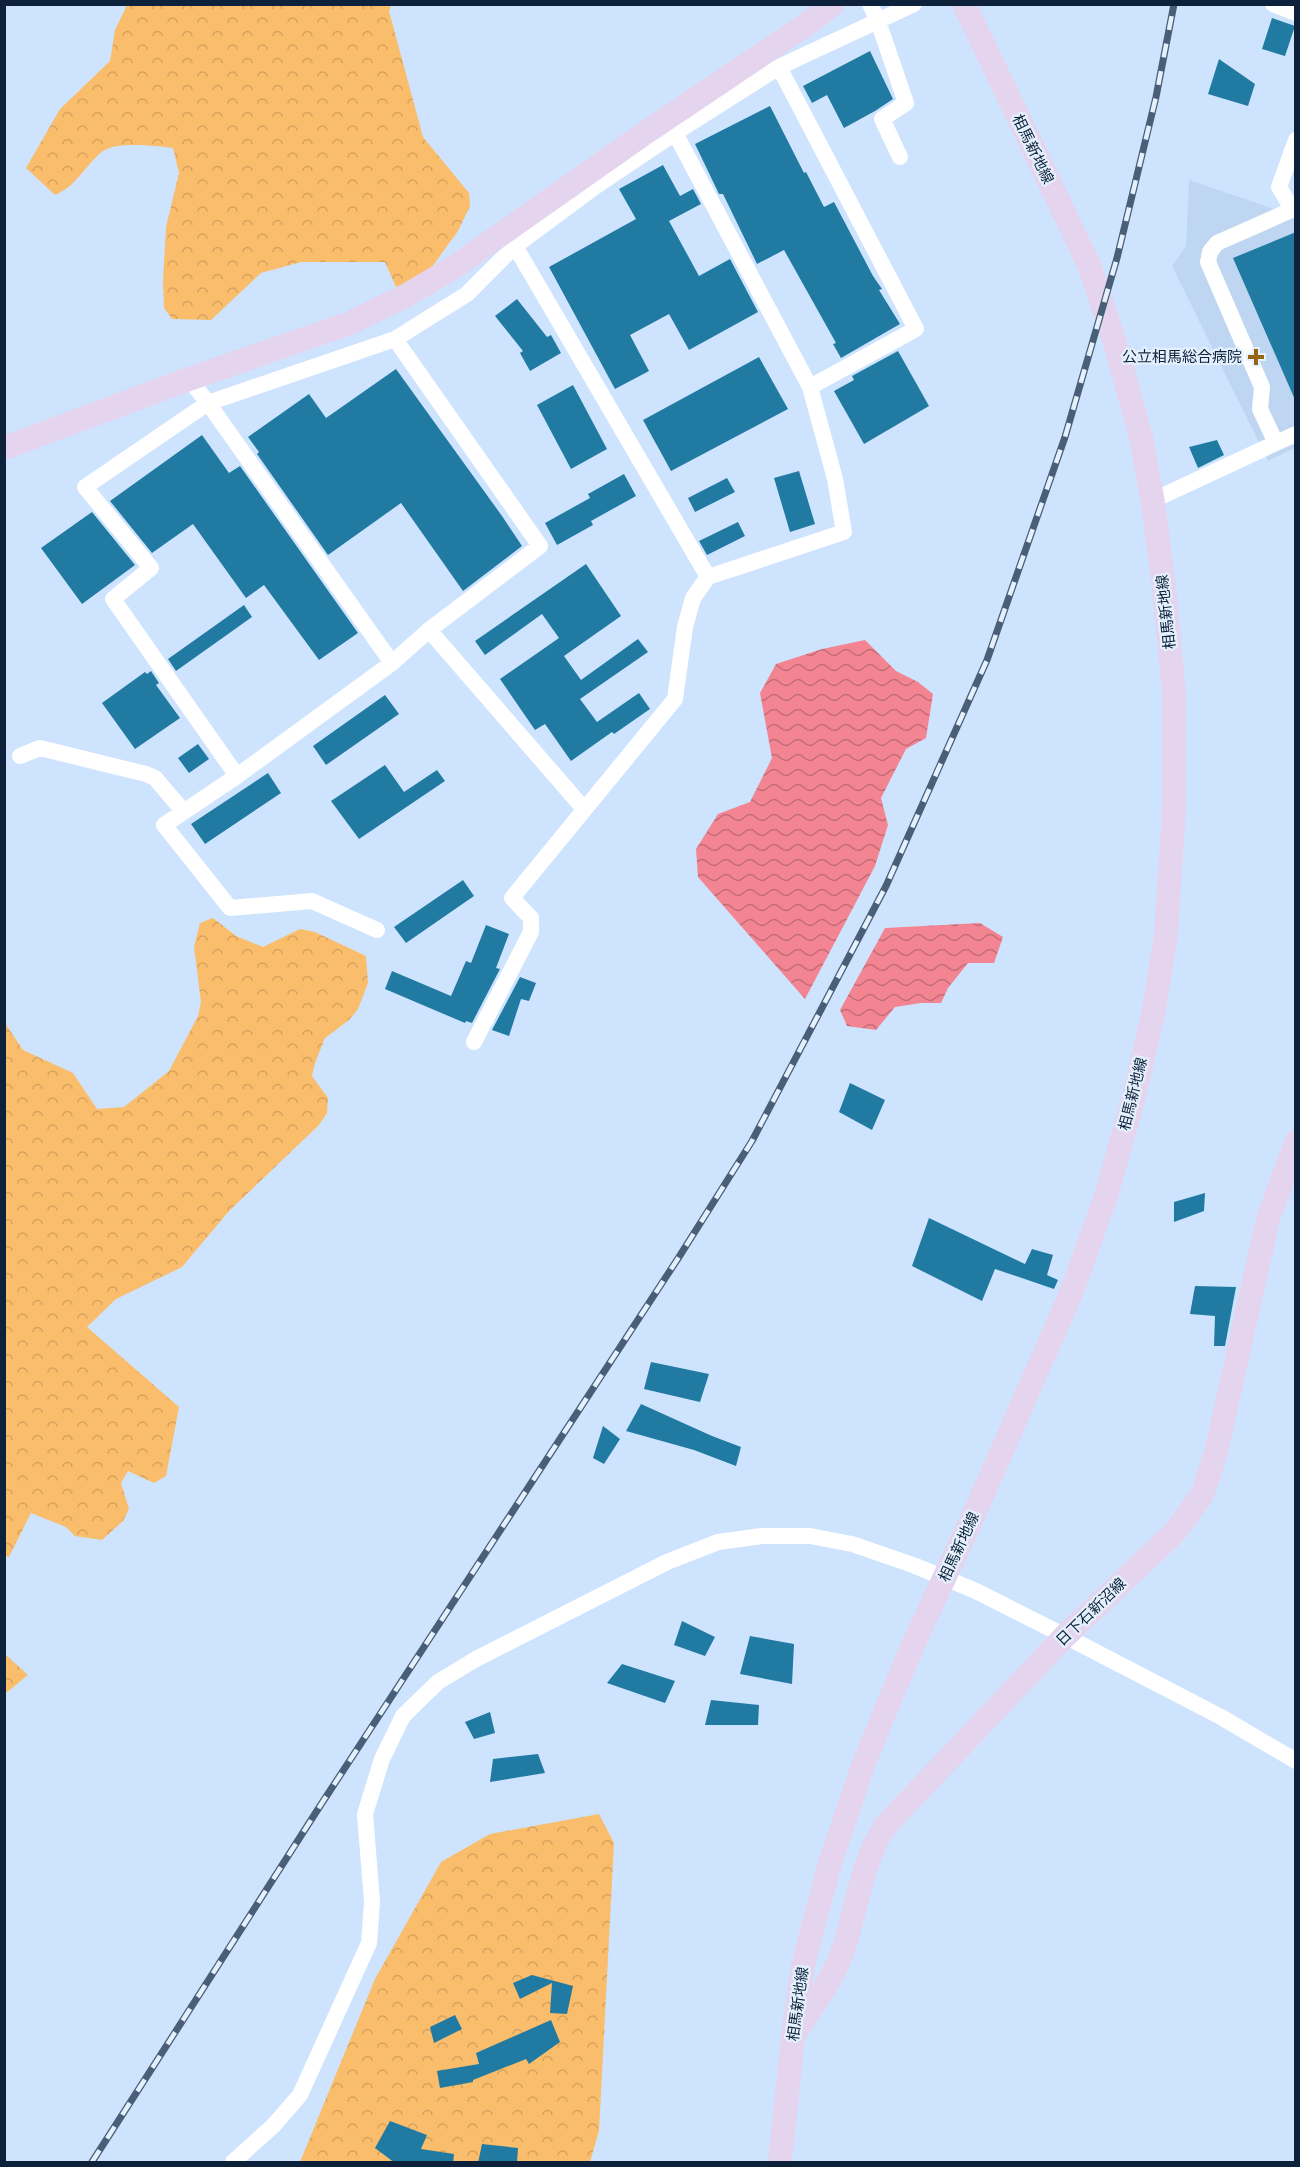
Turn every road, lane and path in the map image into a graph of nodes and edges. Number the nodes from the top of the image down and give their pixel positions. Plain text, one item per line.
1 (833, 4) edge
2 (870, 4) edge
3 (914, 4) edge
4 (964, 4) edge
5 (1273, 4) edge
6 (1296, 13) edge
7 (878, 21) junction
8 (779, 67) junction
9 (675, 133) junction
10 (1296, 140) edge
11 (900, 157) dead end
12 (1294, 208) edge
13 (515, 246) junction
14 (395, 339) junction
15 (189, 379) junction
16 (810, 387) junction
17 (208, 403) junction
18 (1296, 434) edge
19 (1276, 443) junction
20 (4, 448) edge
21 (1153, 503) junction
22 (708, 577) junction
23 (429, 630) junction
24 (392, 663) junction
25 (20, 756) dead end
26 (237, 776) junction
27 (584, 809) junction
28 (184, 812) junction
29 (377, 930) dead end
30 (474, 1041) dead end
31 (1296, 1142) edge
32 (1065, 1636) junction
33 (1296, 1761) edge
34 (793, 2036) junction
35 (232, 2163) edge
36 (780, 2163) edge

1 - 15 main road
2 - 7 street
3 - 7 street
4 - 21 main road, 相馬新地線
5 - 6 street
7 - 8 street
7 - 11 street
8 - 9 street
8 - 16 street
9 - 13 street
9 - 16 street
10 - 12 street
12 - 19 street
13 - 14 street
13 - 22 street
14 - 17 street
14 - 23 street
15 - 17 street
15 - 20 main road
16 - 22 street
17 - 24 street
17 - 26 street
18 - 19 street
19 - 21 street
21 - 34 main road, 相馬新地線
22 - 27 street
23 - 24 street
23 - 27 street
24 - 26 street
25 - 28 street
26 - 28 street
27 - 30 street
28 - 29 street
31 - 32 main road, 日下石新沼線
32 - 33 street
32 - 34 main road, 日下石新沼線
32 - 35 street
34 - 36 main road, 相馬新地線

